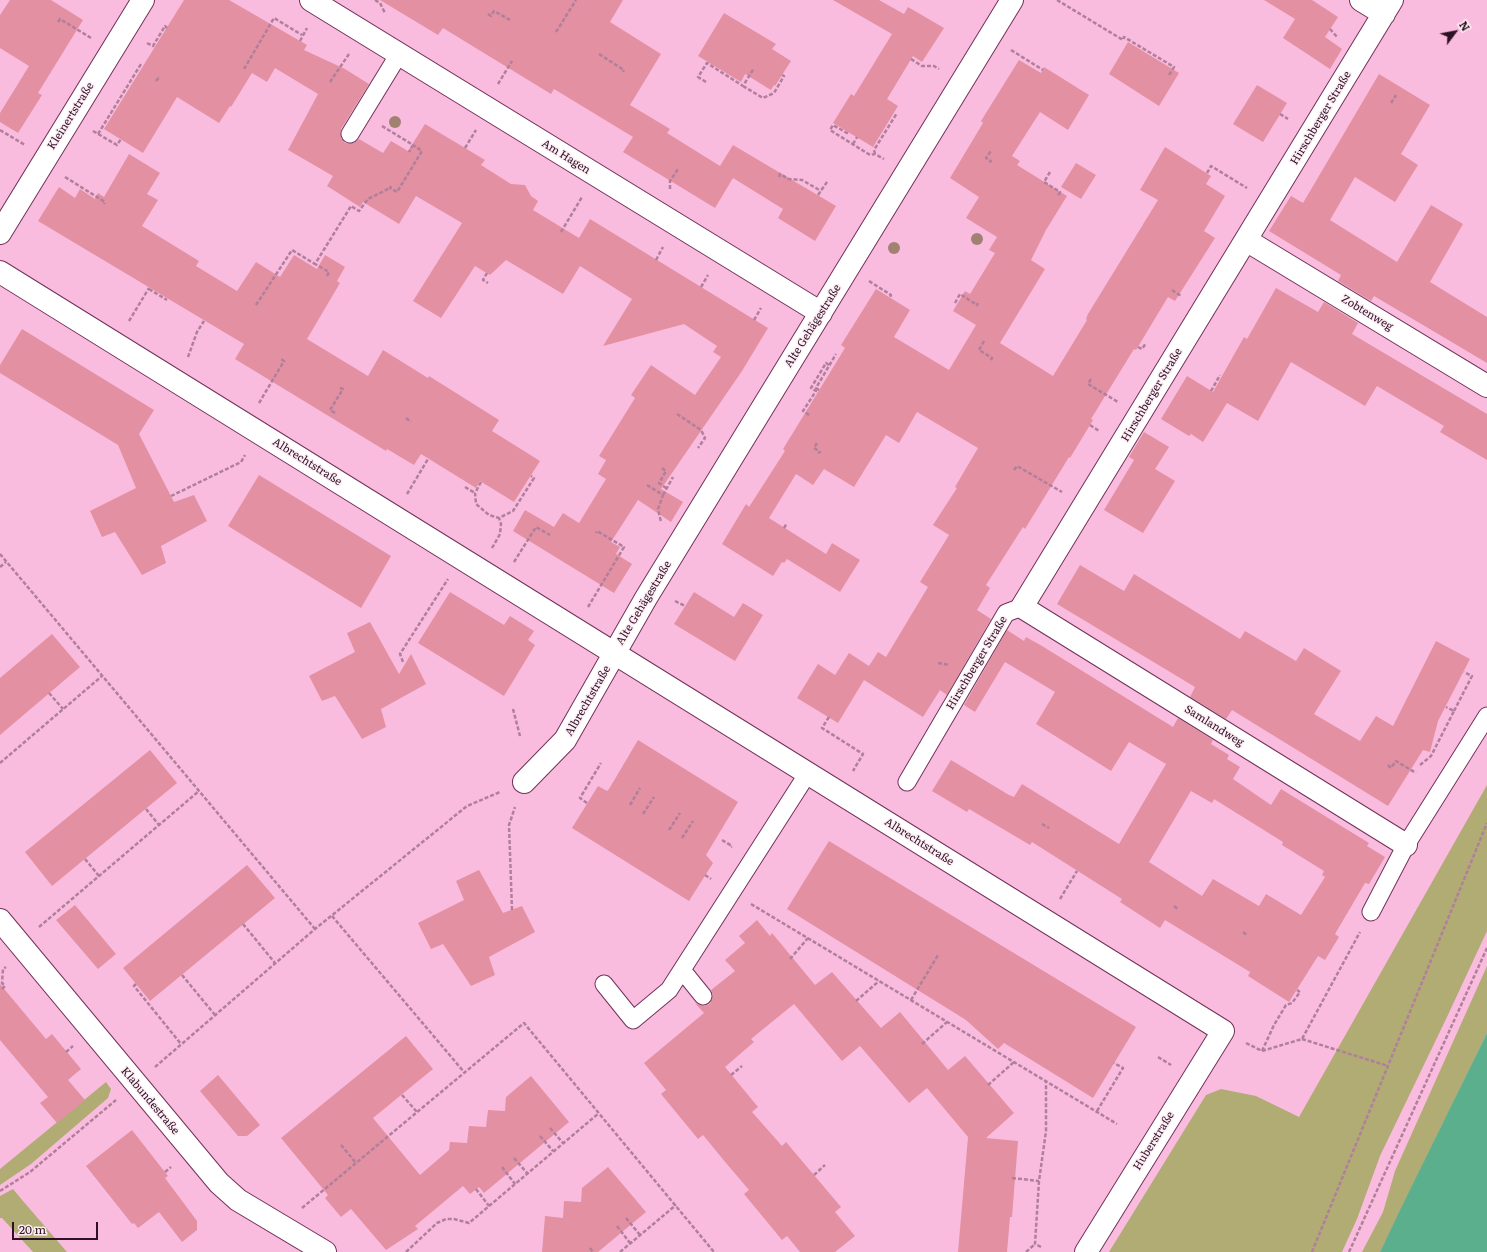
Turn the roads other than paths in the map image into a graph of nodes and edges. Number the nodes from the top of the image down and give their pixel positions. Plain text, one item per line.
1 (143, 0) edge
2 (311, 0) edge
3 (1012, 0) edge
4 (1361, 0) edge
5 (1388, 7) edge
6 (399, 54) junction
7 (350, 134) dead end
8 (0, 232) edge
9 (1246, 240) junction
10 (0, 272) edge
11 (821, 313) junction
12 (1487, 386) edge
13 (1022, 607) junction
14 (615, 653) junction
15 (1487, 716) edge
16 (808, 773) junction
17 (524, 782) road end
18 (907, 782) dead end
19 (1406, 845) junction
20 (1370, 912) road end
21 (0, 920) edge
22 (682, 970) junction
23 (604, 984) dead end
24 (703, 996) dead end
25 (1223, 1031) joint
26 (325, 1252) edge
27 (1086, 1252) edge

1 - 8 street, Kleinertstraße
2 - 6 street, Am Hagen
3 - 11 street, Alte Gehägestraße
4 - 5 street
5 - 9 street, Hirschberger Straße
6 - 7 lane
6 - 11 street, Am Hagen
9 - 12 street, Zobtenweg
9 - 13 street, Hirschberger Straße
10 - 14 street, Albrechtstraße
11 - 14 street, Alte Gehägestraße
13 - 18 lane, Hirschberger Straße
13 - 19 street, Samlandweg
14 - 16 street, Albrechtstraße
14 - 17 street, Albrechtstraße
15 - 19 lane
16 - 22 lane
16 - 25 street, Albrechtstraße
19 - 20 lane
21 - 26 street, Klabundestraße
22 - 23 lane
22 - 24 lane
25 - 27 street, Huberstraße

